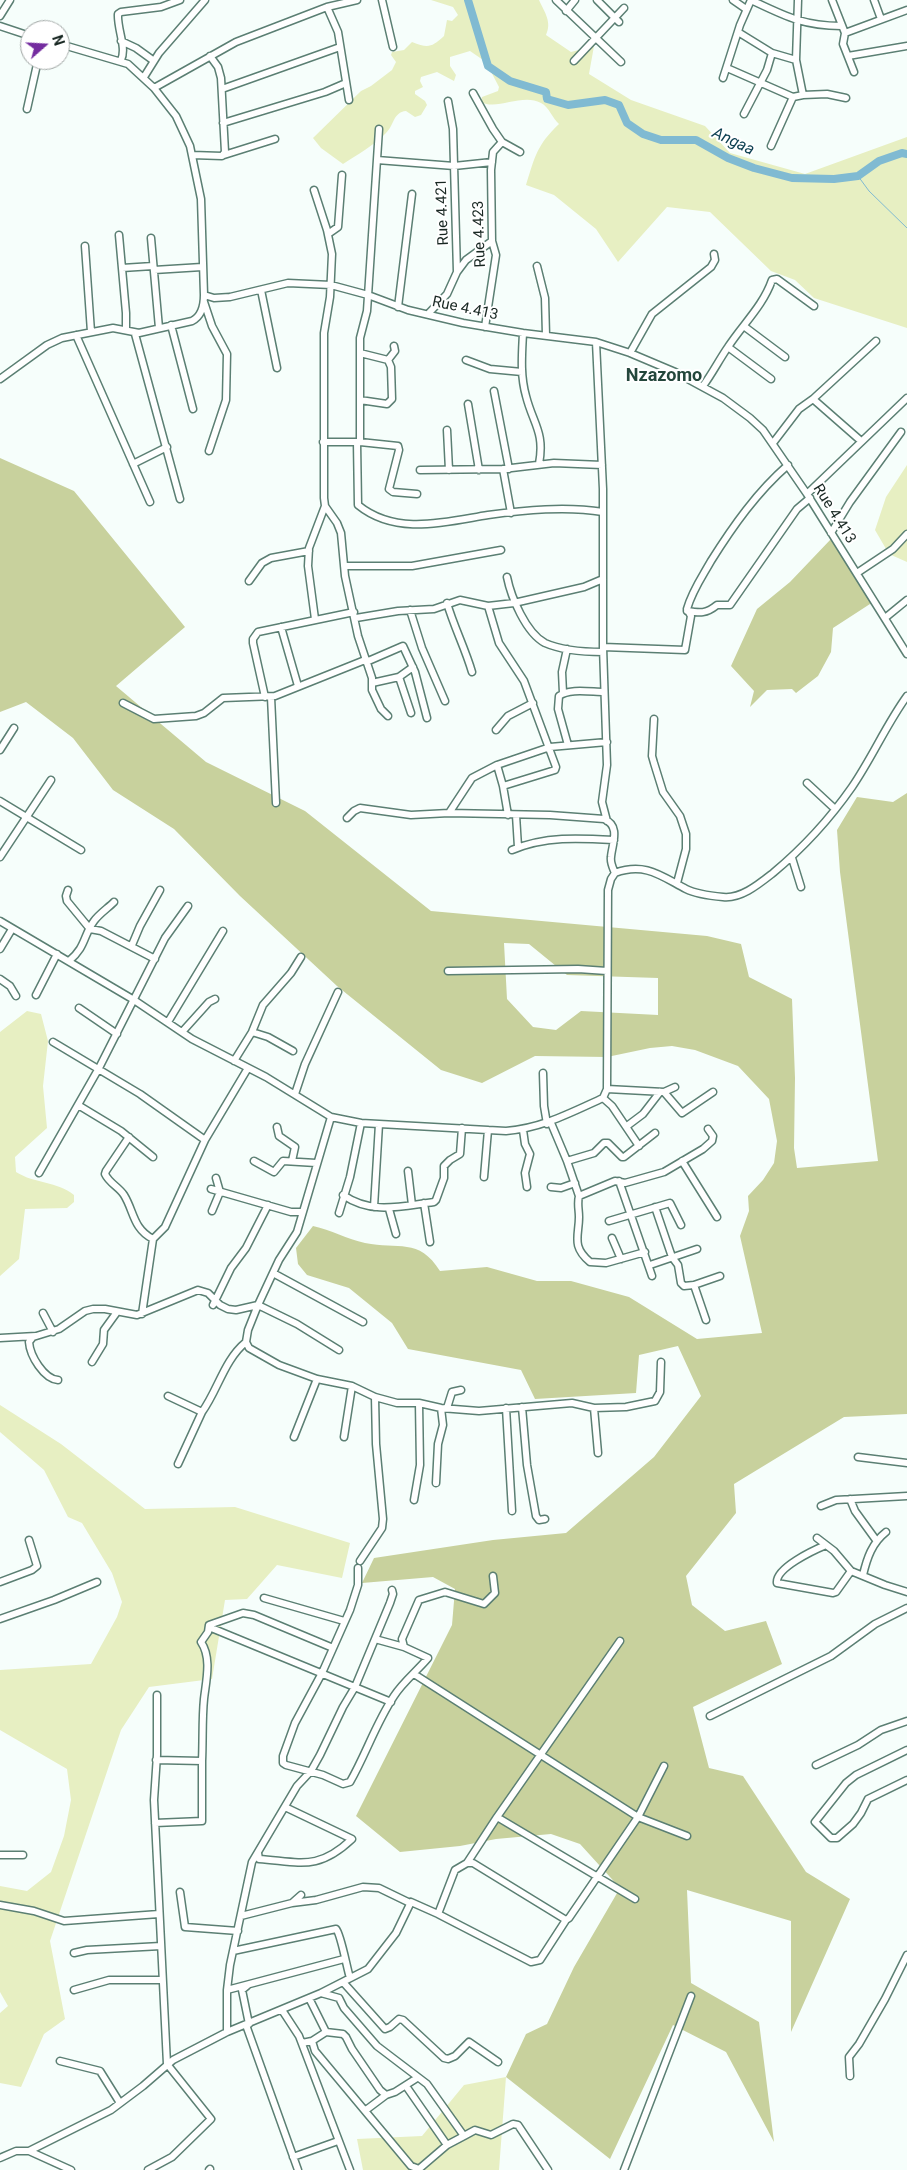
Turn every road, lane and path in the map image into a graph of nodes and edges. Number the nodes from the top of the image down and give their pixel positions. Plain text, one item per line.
1 (10, 0) edge
2 (180, 0) edge
3 (206, 0) edge
4 (357, 0) edge
5 (382, 0) edge
6 (556, 0) edge
7 (575, 0) edge
8 (597, 0) edge
9 (734, 0) edge
10 (751, 0) edge
11 (798, 0) edge
12 (832, 0) edge
13 (874, 0) edge
14 (327, 7) junction
15 (624, 8) dead end
16 (746, 9) junction
17 (566, 10) junction
18 (907, 10) edge
19 (0, 16) edge
20 (880, 19) junction
21 (617, 20) junction
22 (796, 22) junction
23 (0, 26) edge
24 (841, 26) junction
25 (738, 32) junction
26 (20, 33) edge
27 (845, 34) junction
28 (596, 38) junction
29 (121, 41) junction
30 (907, 46) edge
31 (70, 47) edge
32 (340, 47) junction
33 (393, 47) dead end
34 (772, 53) junction
35 (210, 56) junction
36 (848, 56) junction
37 (121, 60) junction
38 (796, 60) junction
39 (154, 62) junction
40 (574, 62) dead end
41 (622, 62) dead end
42 (727, 68) junction
43 (36, 70) edge
44 (854, 72) dead end
45 (144, 77) junction
46 (723, 78) dead end
47 (346, 83) junction
48 (760, 83) junction
49 (154, 88) junction
50 (222, 88) junction
51 (473, 93) dead end
52 (803, 95) junction
53 (793, 97) junction
54 (846, 98) dead end
55 (349, 100) dead end
56 (448, 101) dead end
57 (27, 109) dead end
58 (744, 114) dead end
59 (223, 123) junction
60 (379, 129) dead end
61 (275, 138) dead end
62 (502, 142) junction
63 (772, 146) dead end
64 (520, 152) dead end
65 (192, 155) junction
66 (224, 155) junction
67 (377, 160) junction
68 (492, 162) junction
69 (454, 166) junction
70 (342, 174) dead end
71 (314, 190) dead end
72 (412, 194) dead end
73 (328, 234) junction
74 (119, 235) dead end
75 (151, 238) dead end
76 (492, 241) junction
77 (85, 246) dead end
78 (714, 254) dead end
79 (538, 266) dead end
80 (202, 267) junction
81 (122, 268) junction
82 (154, 268) junction
83 (457, 272) junction
84 (331, 285) junction
85 (261, 290) junction
86 (368, 295) junction
87 (204, 298) junction
88 (814, 306) dead end
89 (398, 307) junction
90 (428, 314) junction
91 (171, 325) junction
92 (745, 326) junction
93 (485, 327) junction
94 (159, 328) junction
95 (126, 330) junction
96 (91, 332) junction
97 (523, 333) junction
98 (136, 334) junction
99 (76, 335) junction
100 (546, 335) junction
101 (876, 341) dead end
102 (596, 342) junction
103 (394, 346) dead end
104 (728, 346) junction
105 (360, 353) junction
106 (630, 353) junction
107 (786, 357) dead end
108 (388, 360) junction
109 (466, 360) dead end
110 (277, 368) dead end
111 (522, 372) junction
112 (0, 379) edge
113 (771, 379) dead end
114 (703, 386) junction
115 (494, 391) dead end
116 (907, 398) edge
117 (813, 399) junction
118 (360, 400) junction
119 (468, 404) dead end
120 (193, 409) dead end
121 (447, 430) dead end
122 (901, 432) dead end
123 (861, 441) junction
124 (323, 442) junction
125 (359, 442) junction
126 (773, 443) junction
127 (167, 447) junction
128 (209, 450) dead end
129 (133, 464) junction
130 (539, 464) junction
131 (602, 465) junction
132 (788, 465) junction
133 (506, 469) junction
134 (420, 470) dead end
135 (449, 470) junction
136 (479, 470) junction
137 (417, 494) dead end
138 (808, 496) junction
139 (180, 499) dead end
140 (150, 502) dead end
141 (325, 506) junction
142 (603, 512) junction
143 (511, 513) junction
144 (831, 533) junction
145 (907, 534) edge
146 (501, 550) dead end
147 (309, 551) junction
148 (344, 566) junction
149 (857, 573) junction
150 (507, 577) dead end
151 (603, 578) junction
152 (249, 581) dead end
153 (907, 600) edge
154 (447, 603) junction
155 (514, 603) junction
156 (488, 606) junction
157 (410, 610) junction
158 (687, 611) junction
159 (355, 615) junction
160 (885, 618) junction
161 (316, 620) junction
162 (281, 627) junction
163 (567, 649) junction
164 (603, 649) junction
165 (907, 654) edge
166 (366, 661) junction
167 (413, 667) junction
168 (472, 672) dead end
169 (399, 677) junction
170 (372, 683) junction
171 (298, 686) junction
172 (604, 692) junction
173 (563, 693) junction
174 (907, 696) edge
175 (268, 697) junction
176 (445, 701) dead end
177 (533, 702) junction
178 (122, 703) dead end
179 (411, 713) dead end
180 (388, 716) dead end
181 (427, 718) dead end
182 (654, 719) dead end
183 (14, 728) dead end
184 (496, 730) dead end
185 (607, 742) junction
186 (568, 746) junction
187 (550, 747) junction
188 (0, 750) edge
189 (497, 765) junction
190 (51, 780) dead end
191 (807, 783) dead end
192 (503, 786) junction
193 (0, 801) edge
194 (276, 803) dead end
195 (835, 810) junction
196 (449, 813) junction
197 (508, 815) junction
198 (516, 815) junction
199 (26, 817) junction
200 (347, 818) dead end
201 (608, 821) junction
202 (614, 840) junction
203 (81, 850) dead end
204 (0, 857) edge
205 (792, 858) junction
206 (615, 873) junction
207 (677, 883) junction
208 (801, 887) dead end
209 (68, 890) dead end
210 (160, 890) dead end
211 (114, 902) dead end
212 (188, 906) dead end
213 (0, 921) edge
214 (12, 929) junction
215 (90, 929) junction
216 (223, 931) dead end
217 (132, 946) junction
218 (0, 949) edge
219 (57, 954) junction
220 (301, 957) dead end
221 (155, 959) junction
222 (70, 961) junction
223 (448, 971) dead end
224 (607, 971) junction
225 (0, 979) edge
226 (338, 992) dead end
227 (36, 995) dead end
228 (16, 996) dead end
229 (214, 999) dead end
230 (134, 1000) junction
231 (79, 1008) dead end
232 (168, 1022) junction
233 (182, 1032) junction
234 (252, 1032) junction
235 (117, 1034) junction
236 (53, 1042) dead end
237 (293, 1051) dead end
238 (234, 1061) junction
239 (99, 1068) junction
240 (248, 1068) junction
241 (543, 1073) dead end
242 (675, 1087) dead end
243 (607, 1089) junction
244 (662, 1092) junction
245 (713, 1092) dead end
246 (295, 1094) junction
247 (602, 1098) junction
248 (78, 1105) junction
249 (331, 1117) junction
250 (361, 1122) junction
251 (549, 1123) junction
252 (379, 1124) junction
253 (627, 1126) junction
254 (277, 1127) dead end
255 (462, 1128) junction
256 (708, 1129) dead end
257 (488, 1130) junction
258 (523, 1130) junction
259 (655, 1133) dead end
260 (130, 1137) junction
261 (205, 1140) junction
262 (639, 1146) junction
263 (153, 1157) dead end
264 (254, 1161) dead end
265 (292, 1161) junction
266 (567, 1161) junction
267 (682, 1161) junction
268 (316, 1164) junction
269 (408, 1171) dead end
270 (39, 1173) dead end
271 (484, 1177) dead end
272 (216, 1178) dead end
273 (619, 1181) junction
274 (575, 1183) junction
275 (551, 1186) dead end
276 (527, 1187) dead end
277 (211, 1189) dead end
278 (220, 1192) junction
279 (343, 1195) junction
280 (579, 1196) junction
281 (424, 1203) junction
282 (268, 1205) junction
283 (412, 1205) junction
284 (374, 1207) junction
285 (655, 1207) junction
286 (389, 1209) junction
287 (212, 1211) dead end
288 (302, 1212) junction
289 (339, 1213) dead end
290 (632, 1214) junction
291 (717, 1218) dead end
292 (609, 1221) dead end
293 (681, 1225) dead end
294 (396, 1234) dead end
295 (612, 1238) dead end
296 (153, 1240) junction
297 (430, 1242) dead end
298 (697, 1249) dead end
299 (645, 1252) junction
300 (672, 1257) junction
301 (621, 1259) junction
302 (650, 1265) junction
303 (273, 1272) junction
304 (652, 1276) dead end
305 (720, 1276) dead end
306 (694, 1285) junction
307 (214, 1302) junction
308 (258, 1305) junction
309 (117, 1312) junction
310 (43, 1313) dead end
311 (142, 1314) junction
312 (706, 1320) dead end
313 (363, 1322) dead end
314 (52, 1332) junction
315 (39, 1336) junction
316 (0, 1338) edge
317 (246, 1342) junction
318 (339, 1350) dead end
319 (92, 1362) dead end
320 (661, 1362) dead end
321 (317, 1379) junction
322 (58, 1380) dead end
323 (352, 1386) junction
324 (461, 1390) dead end
325 (168, 1396) dead end
326 (375, 1397) junction
327 (419, 1403) junction
328 (522, 1407) junction
329 (444, 1408) junction
330 (506, 1408) junction
331 (594, 1408) junction
332 (202, 1412) junction
333 (294, 1437) dead end
334 (344, 1437) dead end
335 (598, 1453) dead end
336 (858, 1457) dead end
337 (907, 1463) edge
338 (178, 1464) dead end
339 (436, 1482) dead end
340 (907, 1496) edge
341 (850, 1499) junction
342 (414, 1500) dead end
343 (821, 1506) dead end
344 (512, 1511) dead end
345 (545, 1520) dead end
346 (886, 1532) dead end
347 (817, 1538) dead end
348 (29, 1540) dead end
349 (876, 1540) junction
350 (826, 1545) junction
351 (851, 1571) junction
352 (863, 1575) junction
353 (493, 1576) dead end
354 (0, 1582) edge
355 (97, 1582) dead end
356 (392, 1590) dead end
357 (907, 1592) edge
358 (264, 1598) dead end
359 (907, 1608) edge
360 (0, 1618) edge
361 (344, 1621) junction
362 (208, 1627) junction
363 (375, 1639) junction
364 (620, 1641) dead end
365 (404, 1647) junction
366 (333, 1648) junction
367 (322, 1674) junction
368 (414, 1674) junction
369 (355, 1687) junction
370 (157, 1695) dead end
371 (391, 1702) junction
372 (710, 1716) dead end
373 (907, 1721) edge
374 (907, 1750) edge
375 (541, 1755) junction
376 (156, 1760) junction
377 (202, 1761) junction
378 (816, 1765) dead end
379 (664, 1766) dead end
380 (311, 1771) junction
381 (907, 1780) edge
382 (285, 1807) junction
383 (497, 1817) junction
384 (638, 1817) junction
385 (155, 1823) junction
386 (688, 1836) dead end
387 (258, 1851) junction
388 (0, 1855) edge
389 (24, 1855) dead end
390 (467, 1863) junction
391 (597, 1877) junction
392 (180, 1892) dead end
393 (301, 1895) dead end
394 (635, 1900) dead end
395 (292, 1903) junction
396 (410, 1903) junction
397 (0, 1905) edge
398 (159, 1914) junction
399 (438, 1914) junction
400 (241, 1916) junction
401 (566, 1920) junction
402 (238, 1931) junction
403 (161, 1946) junction
404 (233, 1951) junction
405 (74, 1953) dead end
406 (907, 1955) edge
407 (344, 1959) junction
408 (350, 1978) junction
409 (162, 1980) junction
410 (343, 1982) junction
411 (249, 1984) junction
412 (74, 1990) dead end
413 (227, 1990) junction
414 (321, 1993) junction
415 (691, 1996) dead end
416 (309, 1998) junction
417 (282, 2010) junction
418 (248, 2024) junction
419 (227, 2032) junction
420 (326, 2032) junction
421 (312, 2041) junction
422 (302, 2043) junction
423 (60, 2061) dead end
424 (498, 2062) dead end
425 (167, 2064) junction
426 (850, 2076) dead end
427 (417, 2078) junction
428 (406, 2086) junction
429 (386, 2095) junction
430 (120, 2103) junction
431 (366, 2110) junction
432 (464, 2136) junction
433 (338, 2141) junction
434 (447, 2145) junction
435 (29, 2151) junction
436 (293, 2157) junction
437 (0, 2158) edge
438 (71, 2170) edge
439 (148, 2170) edge
440 (298, 2170) edge
441 (350, 2170) edge
442 (548, 2170) edge
443 (624, 2170) edge

1 - 19 street
2 - 29 street
3 - 39 street
4 - 14 street
5 - 33 street
6 - 17 street
7 - 17 street
8 - 21 street
9 - 16 street
10 - 16 street
10 - 22 street
11 - 22 street
12 - 24 street
13 - 20 street
14 - 32 street
14 - 35 street
15 - 21 street
16 - 25 street
17 - 28 street
18 - 20 street
20 - 27 street
21 - 28 street
22 - 24 street
22 - 38 street
23 - 26 street
24 - 27 street
25 - 34 street
25 - 42 street
27 - 36 street
28 - 40 street
28 - 41 street
29 - 37 street
29 - 39 street
30 - 36 street
31 - 37 street
32 - 47 street
32 - 50 street
34 - 38 street
34 - 48 street
35 - 49 street
35 - 50 street
36 - 44 street
37 - 45 street
38 - 52 street
39 - 45 street
42 - 46 street
42 - 48 street
43 - 57 street
45 - 49 street
47 - 55 street
47 - 59 street
48 - 53 street
48 - 58 street
49 - 65 street
50 - 59 street
51 - 62 street
52 - 53 street
52 - 54 street
53 - 63 street
56 - 69 street, Rue 4.421
59 - 66 street
60 - 67 street
61 - 66 street
62 - 64 street
62 - 68 street, Rue 4.423
65 - 66 street
65 - 80 street
67 - 69 street
67 - 86 street
68 - 69 street
68 - 76 street, Rue 4.423
69 - 83 street, Rue 4.421
70 - 73 street
71 - 73 street
72 - 89 street
73 - 84 street
74 - 81 street
75 - 82 street
76 - 83 street
76 - 93 street, Rue 4.423
77 - 96 street
78 - 106 street
79 - 100 street
80 - 82 street
80 - 87 street
81 - 82 street
81 - 95 street
82 - 94 street
83 - 90 street, Rue 4.421
84 - 85 street, Rue 4.413
84 - 86 street, Rue 4.413
84 - 124 street
85 - 87 street, Rue 4.413
85 - 110 street
86 - 89 street, Rue 4.413
86 - 105 street
87 - 91 street
87 - 128 street
88 - 92 street
89 - 90 street, Rue 4.413
90 - 93 street, Rue 4.413
91 - 94 street
91 - 120 street
92 - 104 street
92 - 107 street
93 - 97 street, Rue 4.413
94 - 98 street
95 - 96 street
95 - 98 street
96 - 99 street
97 - 100 street, Rue 4.413
97 - 111 street
98 - 127 street
99 - 112 street
99 - 129 street
100 - 102 street, Rue 4.413
101 - 117 street
102 - 106 street, Rue 4.413
102 - 131 street
103 - 108 street
104 - 113 street
104 - 114 street
105 - 108 street
105 - 118 street
106 - 114 street, Rue 4.413
108 - 118 street
109 - 111 street
111 - 130 street
114 - 126 street, Rue 4.413
115 - 133 street
116 - 123 street
117 - 123 street
117 - 126 street
118 - 125 street
119 - 136 street
121 - 135 street
122 - 144 street
123 - 138 street
124 - 125 street
124 - 141 street
125 - 137 street
125 - 143 street
126 - 132 street, Rue 4.413
127 - 129 street
127 - 139 street
129 - 140 street
130 - 131 street
130 - 133 street
131 - 142 street
132 - 138 street, Rue 4.413
132 - 158 street
133 - 136 street
133 - 143 street
134 - 135 street
135 - 136 street
138 - 144 street, Rue 4.413
138 - 158 street
141 - 147 street
141 - 148 street
142 - 143 street
142 - 151 street
144 - 149 street, Rue 4.413
145 - 149 street
146 - 148 street
147 - 152 street
147 - 161 street
148 - 159 street
149 - 160 street, Rue 4.413
150 - 155 street
151 - 155 street
151 - 164 street
153 - 160 street
154 - 156 street
154 - 157 street
154 - 168 street
155 - 156 street
155 - 163 street
156 - 177 street
157 - 159 street
157 - 176 street
158 - 164 street
159 - 161 street
159 - 166 street
160 - 165 street, Rue 4.413
161 - 162 street
162 - 171 street
162 - 175 street
163 - 164 street
163 - 173 street
164 - 172 street
166 - 167 street
166 - 170 street
166 - 171 street
167 - 169 street
167 - 181 street
169 - 170 street
169 - 179 street
170 - 180 street
171 - 175 street
172 - 173 street
172 - 185 street
173 - 186 street
174 - 195 street
175 - 178 street
175 - 194 street
177 - 184 street
177 - 187 street
182 - 207 street
183 - 188 street
185 - 186 street
185 - 201 street
186 - 187 street
187 - 189 street
187 - 192 street
189 - 192 street
189 - 196 street
190 - 199 street
191 - 195 street
192 - 197 street
193 - 199 street
195 - 205 street
196 - 197 street
196 - 200 street
197 - 198 street
198 - 201 street
198 - 202 street
199 - 203 street
199 - 204 street
201 - 202 street
202 - 206 street
205 - 207 street
205 - 208 street
206 - 207 street
206 - 224 street
209 - 215 street
210 - 217 street
211 - 215 street
212 - 221 street
213 - 214 street
214 - 218 street
214 - 219 street
215 - 217 street
215 - 222 street
216 - 232 street
217 - 221 street
219 - 222 street
219 - 227 street
220 - 234 street
221 - 230 street
222 - 230 street
223 - 224 street
224 - 243 street
225 - 228 street
226 - 246 street
229 - 233 street
230 - 232 street
230 - 235 street
231 - 235 street
232 - 233 street
233 - 238 street
234 - 237 street
234 - 238 street
235 - 239 street
236 - 239 street
238 - 240 street
239 - 248 street
239 - 261 street
240 - 246 street
240 - 261 street
241 - 251 street
242 - 244 street
243 - 244 street
243 - 247 street
244 - 245 street
244 - 253 street
246 - 249 street
247 - 251 street
247 - 253 street
248 - 260 street
248 - 270 street
249 - 250 street
249 - 268 street
250 - 252 street
250 - 279 street
251 - 258 street
251 - 266 street
252 - 255 street
252 - 284 street
253 - 262 street
254 - 265 street
255 - 257 street
255 - 281 street
256 - 267 street
257 - 258 street
257 - 271 street
258 - 276 street
259 - 262 street
260 - 263 street
260 - 296 street
261 - 296 street
262 - 266 street
264 - 265 street
265 - 268 street
266 - 274 street
267 - 273 street
267 - 291 street
268 - 288 street
269 - 283 street
272 - 278 street
273 - 280 street
273 - 290 street
274 - 275 street
274 - 280 street
277 - 278 street
278 - 282 street
278 - 287 street
279 - 284 street
279 - 289 street
280 - 301 street
281 - 283 street
281 - 297 street
282 - 288 street
282 - 307 street
283 - 286 street
284 - 286 street
285 - 290 street
285 - 293 street
285 - 300 street
286 - 294 street
288 - 303 street
290 - 292 street
290 - 299 street
295 - 301 street
296 - 311 street
298 - 300 street
299 - 301 street
299 - 302 street
300 - 302 street
300 - 306 street
302 - 304 street
303 - 308 street
303 - 313 street
305 - 306 street
306 - 312 street
307 - 308 street
307 - 311 street
308 - 317 street
308 - 318 street
309 - 311 street
309 - 314 street
309 - 319 street
310 - 314 street
314 - 315 street
315 - 316 street
315 - 322 street
317 - 321 street
317 - 332 street
320 - 331 street
321 - 323 street
321 - 333 street
323 - 326 street
323 - 334 street
324 - 329 street
325 - 332 street
326 - 327 street
326 - 361 street
327 - 329 street
327 - 342 street
328 - 330 street
328 - 331 street
328 - 345 street
329 - 330 street
329 - 339 street
330 - 344 street
331 - 335 street
332 - 338 street
336 - 337 street
340 - 341 street
341 - 343 street
341 - 349 street
346 - 349 street
347 - 350 street
348 - 354 street
349 - 352 street
350 - 351 street
350 - 351 street
351 - 352 street
352 - 357 street
353 - 365 street
355 - 360 street
356 - 363 street
358 - 361 street
359 - 372 street
361 - 366 street
362 - 366 street
362 - 367 street
362 - 377 street
363 - 365 street
363 - 369 street
364 - 375 street
365 - 368 street
366 - 367 street
367 - 369 street
367 - 380 street
368 - 371 street
368 - 375 street
369 - 371 street
369 - 380 street
370 - 376 street
371 - 380 street
373 - 378 street
374 - 381 street
375 - 383 street
375 - 384 street
376 - 377 street
376 - 385 street
377 - 385 street
379 - 384 street
380 - 382 street
382 - 387 street
382 - 387 street
383 - 390 street
383 - 391 street
384 - 386 street
384 - 391 street
385 - 398 street
387 - 400 street
388 - 389 street
390 - 399 street
390 - 401 street
391 - 394 street
391 - 401 street
392 - 402 street
393 - 395 street
395 - 396 street
395 - 400 street
396 - 399 street
396 - 408 street
397 - 398 street
398 - 403 street
399 - 401 street
400 - 402 street
402 - 404 street
403 - 405 street
403 - 409 street
404 - 407 street
404 - 413 street
406 - 426 street
407 - 408 street
407 - 411 street
408 - 410 street
409 - 412 street
409 - 425 street
410 - 414 street
410 - 424 street
411 - 413 street
411 - 418 street
413 - 419 street
414 - 416 street
414 - 427 street
415 - 443 street
416 - 417 street
416 - 420 street
417 - 418 street
417 - 422 street
418 - 419 street
418 - 436 street
419 - 425 street
420 - 421 street
420 - 429 street
421 - 422 street
421 - 431 street
422 - 433 street
423 - 430 street
425 - 430 street
425 - 439 street
427 - 428 street
427 - 432 street
428 - 429 street
428 - 434 street
429 - 431 street
430 - 435 street
431 - 434 street
432 - 434 street
432 - 442 street
433 - 436 street
433 - 441 street
435 - 437 street
435 - 438 street
436 - 440 street

